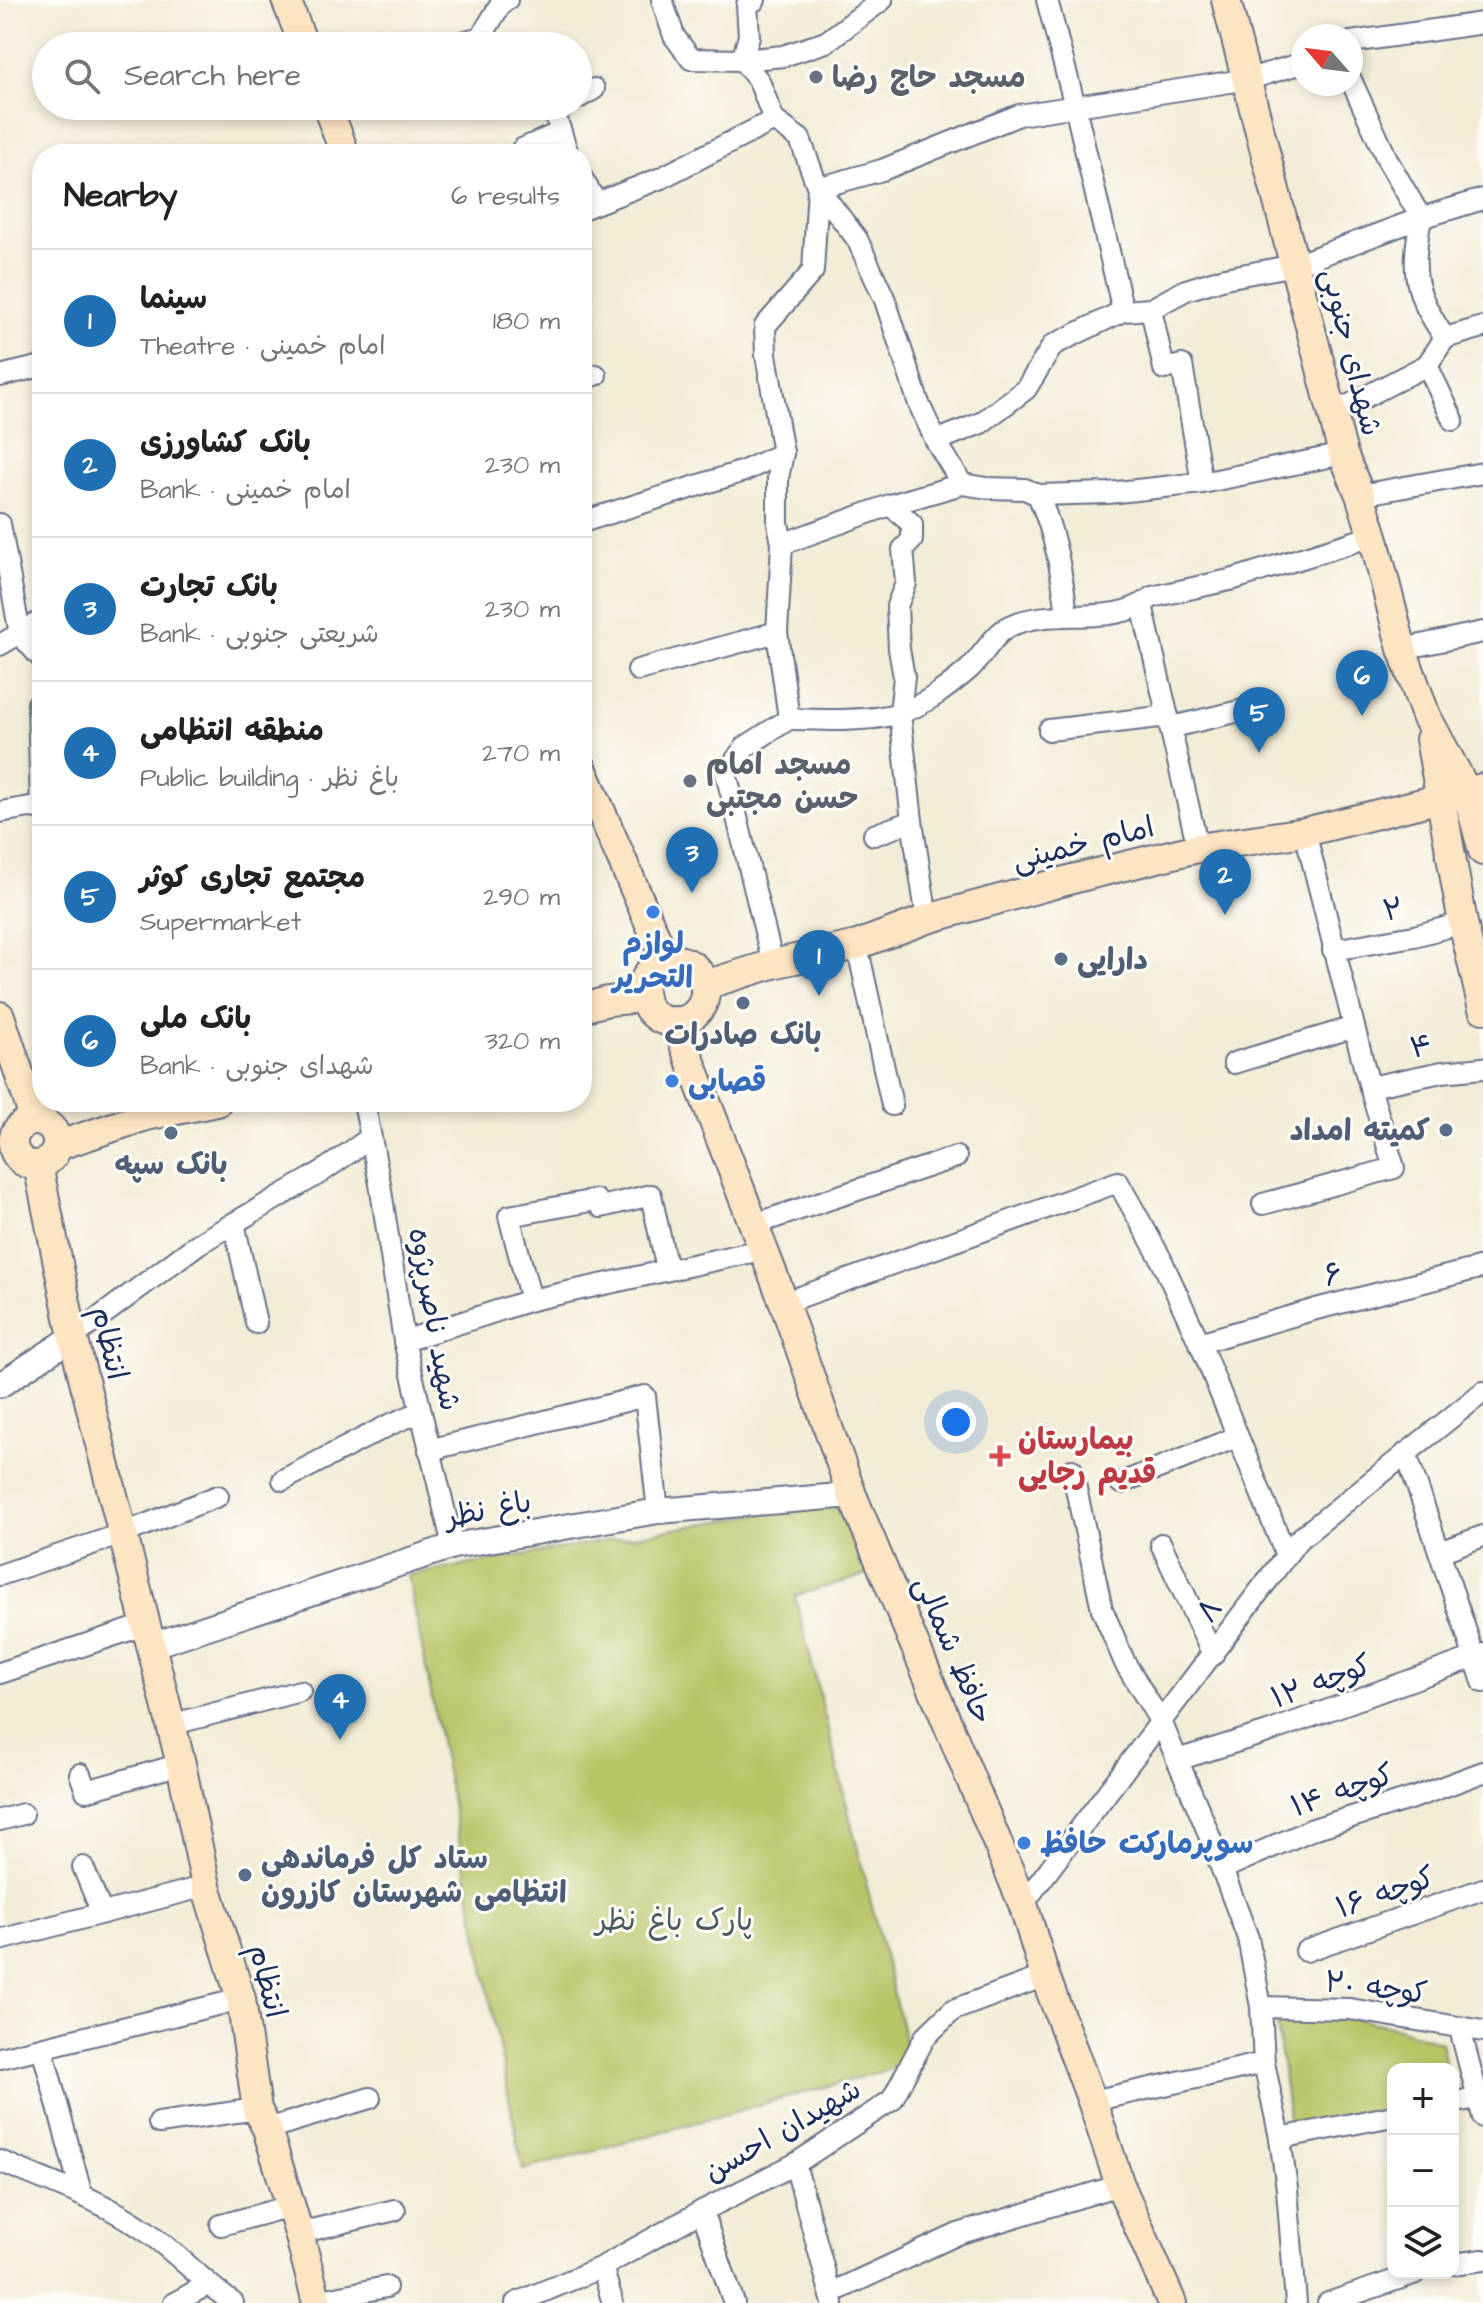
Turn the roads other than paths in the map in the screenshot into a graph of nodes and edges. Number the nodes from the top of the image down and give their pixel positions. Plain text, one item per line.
1 (286, 0) edge
2 (507, 0) edge
3 (662, 0) edge
4 (755, 0) edge
5 (882, 0) edge
6 (1047, 0) edge
7 (1226, 0) edge
8 (1483, 23) edge
9 (299, 32) edge
10 (484, 32) edge
11 (1363, 40) edge
12 (742, 60) junction
13 (1291, 67) edge
14 (1249, 79) junction
15 (1358, 96) edge
16 (1075, 106) junction
17 (332, 120) edge
18 (557, 120) edge
19 (774, 120) junction
20 (561, 132) junction
21 (341, 144) edge
22 (533, 144) edge
23 (565, 144) edge
24 (818, 188) junction
25 (1483, 199) edge
26 (592, 205) edge
27 (1421, 218) junction
28 (1295, 265) junction
29 (1151, 309) junction
30 (1123, 311) junction
31 (1483, 327) edge
32 (1445, 338) junction
33 (1427, 365) junction
34 (32, 368) edge
35 (0, 376) edge
36 (1332, 414) junction
37 (1453, 420) dead end
38 (936, 441) junction
39 (783, 453) junction
40 (1343, 454) junction
41 (1483, 473) edge
42 (1202, 483) junction
43 (962, 484) junction
44 (1038, 495) junction
45 (1360, 495) junction
46 (890, 505) junction
47 (592, 519) edge
48 (0, 524) edge
49 (1373, 536) junction
50 (782, 544) junction
51 (1142, 605) junction
52 (1067, 615) junction
53 (32, 626) edge
54 (777, 632) junction
55 (1483, 632) edge
56 (20, 634) junction
57 (0, 645) edge
58 (32, 648) edge
59 (1402, 649) junction
60 (638, 670) dead end
61 (1248, 709) dead end
62 (900, 713) junction
63 (789, 719) junction
64 (1170, 722) junction
65 (1049, 730) dead end
66 (592, 791) edge
67 (1463, 792) edge
68 (32, 807) edge
69 (0, 812) edge
70 (912, 821) junction
71 (1305, 832) junction
72 (874, 835) dead end
73 (1198, 848) junction
74 (1483, 851) edge
75 (927, 919) junction
76 (1463, 923) junction
77 (857, 945) junction
78 (1333, 950) junction
79 (666, 961) junction
80 (773, 964) junction
81 (705, 985) junction
82 (644, 998) junction
83 (592, 1005) edge
84 (1483, 1009) edge
85 (0, 1016) edge
86 (675, 1021) junction
87 (1354, 1027) junction
88 (13, 1060) junction
89 (1234, 1063) dead end
90 (1483, 1068) edge
91 (1370, 1087) junction
92 (0, 1097) edge
93 (892, 1105) dead end
94 (165, 1112) edge
95 (366, 1112) edge
96 (35, 1121) junction
97 (370, 1138) junction
98 (28, 1156) edge
99 (956, 1157) dead end
100 (1263, 1204) dead end
101 (234, 1223) junction
102 (756, 1237) junction
103 (1483, 1267) edge
104 (667, 1269) junction
105 (531, 1300) junction
106 (784, 1303) junction
107 (256, 1323) dead end
108 (73, 1337) junction
109 (404, 1341) junction
110 (1199, 1343) junction
111 (0, 1385) edge
112 (1483, 1392) edge
113 (420, 1412) junction
114 (1237, 1437) junction
115 (429, 1450) junction
116 (1406, 1453) junction
117 (1072, 1470) dead end
118 (283, 1480) dead end
119 (1121, 1483) dead end
120 (852, 1495) junction
121 (218, 1496) dead end
122 (658, 1511) junction
123 (122, 1534) junction
124 (1483, 1536) edge
125 (1161, 1544) dead end
126 (453, 1546) junction
127 (1440, 1552) junction
128 (1286, 1555) junction
129 (0, 1575) edge
130 (147, 1636) junction
131 (1213, 1655) junction
132 (1479, 1655) edge
133 (0, 1673) edge
134 (1483, 1682) edge
135 (300, 1691) dead end
136 (1162, 1724) junction
137 (170, 1725) junction
138 (1177, 1760) junction
139 (181, 1764) junction
140 (1483, 1772) edge
141 (80, 1774) dead end
142 (23, 1814) dead end
143 (0, 1820) edge
144 (83, 1867) dead end
145 (1222, 1869) junction
146 (206, 1886) junction
147 (1483, 1889) edge
148 (1023, 1904) junction
149 (102, 1913) junction
150 (0, 1940) edge
151 (1306, 1951) dead end
152 (1045, 1976) junction
153 (241, 1999) junction
154 (1261, 2007) junction
155 (1460, 2029) junction
156 (1483, 2031) edge
157 (42, 2048) junction
158 (0, 2058) edge
159 (1264, 2063) junction
160 (370, 2098) dead end
161 (1092, 2101) junction
162 (1459, 2104) edge
163 (1480, 2107) edge
164 (1387, 2117) edge
165 (262, 2119) junction
166 (159, 2123) dead end
167 (1280, 2138) junction
168 (0, 2161) edge
169 (795, 2164) junction
170 (1120, 2185) junction
171 (81, 2192) junction
172 (395, 2210) dead end
173 (702, 2211) junction
174 (295, 2220) junction
175 (221, 2225) dead end
176 (1483, 2260) edge
177 (1459, 2263) edge
178 (602, 2267) junction
179 (1398, 2279) edge
180 (207, 2285) junction
181 (386, 2287) dead end
182 (832, 2298) edge
183 (1164, 2301) edge
184 (317, 2302) edge
185 (519, 2302) edge
186 (174, 2303) edge
187 (233, 2303) edge
188 (613, 2303) edge
189 (734, 2303) edge
190 (1296, 2303) edge
191 (1328, 2303) edge

1 - 9 main road
2 - 10 street
3 - 12 street
4 - 12 street
5 - 12 street
6 - 16 street
7 - 14 main road, شهدای جنوبی
8 - 11 street
12 - 19 street
13 - 14 street
14 - 16 street
14 - 28 main road, شهدای جنوبی
15 - 27 street
16 - 24 street
16 - 30 street
17 - 21 main road
18 - 20 street
19 - 24 street
19 - 26 street
20 - 22 street
20 - 23 street
24 - 38 street
24 - 39 street
25 - 27 street
27 - 28 street
27 - 32 street
28 - 29 street
28 - 36 main road, شهدای جنوبی
29 - 30 street
29 - 42 street
30 - 38 street
31 - 32 street
32 - 33 street
33 - 36 street
33 - 37 street
34 - 35 street
36 - 40 main road, شهدای جنوبی
38 - 43 street
39 - 47 street
39 - 50 street
40 - 42 street
40 - 45 main road, شهدای جنوبی
41 - 45 street
42 - 44 street
43 - 44 street
43 - 46 street
44 - 52 street
45 - 49 main road, شهدای جنوبی
46 - 50 street
46 - 62 street
48 - 56 street
49 - 51 street
49 - 59 main road, شهدای جنوبی
50 - 54 street
51 - 52 street
51 - 64 street
52 - 62 street
53 - 56 street
54 - 60 street
54 - 63 street
55 - 59 street
56 - 57 street
56 - 58 street
59 - 67 main road, شهدای جنوبی
61 - 64 street
62 - 63 street
62 - 70 street
63 - 80 street
64 - 65 street
64 - 73 street
66 - 79 main road
67 - 71 main road, امام خمینی
67 - 74 main road
67 - 76 main road
68 - 69 street
70 - 72 street
70 - 75 street
71 - 73 main road, امام خمینی
71 - 78 street
73 - 75 main road, امام خمینی
75 - 77 main road, امام خمینی
76 - 78 street, ۲
76 - 84 main road
77 - 80 main road, امام خمینی
77 - 93 street
78 - 87 street
79 - 81 main road
79 - 82 main road
80 - 81 main road, امام خمینی
81 - 86 main road
82 - 83 main road
82 - 86 main road
85 - 88 main road
86 - 102 main road, حافظ شمالی
87 - 89 street
87 - 91 street
88 - 92 main road
88 - 96 main road
90 - 91 street, ۴
91 - 100 street
94 - 98 main road
95 - 97 street, شهید ناصرپژوه
96 - 98 main road
96 - 98 main road
97 - 101 street
97 - 109 street, شهید ناصرپژوه
98 - 108 main road, انتظام
99 - 102 street
101 - 107 street
101 - 108 street
102 - 104 street
102 - 106 main road, حافظ شمالی
103 - 110 street, ۶
104 - 105 street
104 - 105 street
105 - 109 street
106 - 110 street
106 - 120 main road, حافظ شمالی
108 - 111 street
108 - 123 main road, انتظام
109 - 113 street, شهید ناصرپژوه
110 - 114 street
112 - 116 street, ۸
113 - 115 street, شهید ناصرپژوه
113 - 118 street
114 - 119 street
114 - 128 street
115 - 122 street
115 - 126 street, شهید ناصرپژوه
116 - 127 street
116 - 128 street, ۸
117 - 136 street
120 - 122 street, باغ نظر
120 - 148 main road, حافظ شمالی
121 - 123 street
122 - 126 street, باغ نظر
123 - 129 street
123 - 130 main road, انتظام
124 - 127 street
125 - 131 street
126 - 130 street, باغ نظر
127 - 132 street
128 - 131 street, ۸
130 - 133 street
130 - 137 main road, انتظام
131 - 136 street, ۸
132 - 134 street
132 - 138 street, کوچه ۱۲
135 - 137 street
136 - 138 street
136 - 148 street, ۸
137 - 139 main road, انتظام
138 - 145 street
139 - 141 street
139 - 146 main road, انتظام
140 - 145 street, کوچه ۱۴
142 - 143 street
144 - 149 street
145 - 154 street
146 - 149 street
146 - 153 main road, انتظام
147 - 151 street, کوچه ۱۶
148 - 152 main road, حافظ شمالی
149 - 150 street
152 - 161 main road, حافظ شمالی
152 - 169 street, شهیدان احسن
153 - 157 street
153 - 165 main road, انتظام
154 - 155 street, کوچه ۲۰
154 - 159 street
155 - 156 street, کوچه ۲۰
155 - 163 street
157 - 158 street
157 - 171 street
159 - 161 street
159 - 167 street
160 - 165 street
161 - 170 main road, حافظ شمالی
162 - 163 street
164 - 167 street
165 - 166 street
165 - 174 main road, انتظام
167 - 190 street
168 - 171 street
169 - 173 street, شهیدان احسن
169 - 182 street
170 - 182 street
170 - 183 main road, حافظ شمالی
171 - 180 street
172 - 174 street
173 - 178 street, شهیدان احسن
173 - 189 street
174 - 175 street
174 - 184 main road, انتظام
176 - 177 street
178 - 185 street, شهیدان احسن
178 - 188 street
179 - 191 street
180 - 186 street
180 - 187 street
181 - 184 street

